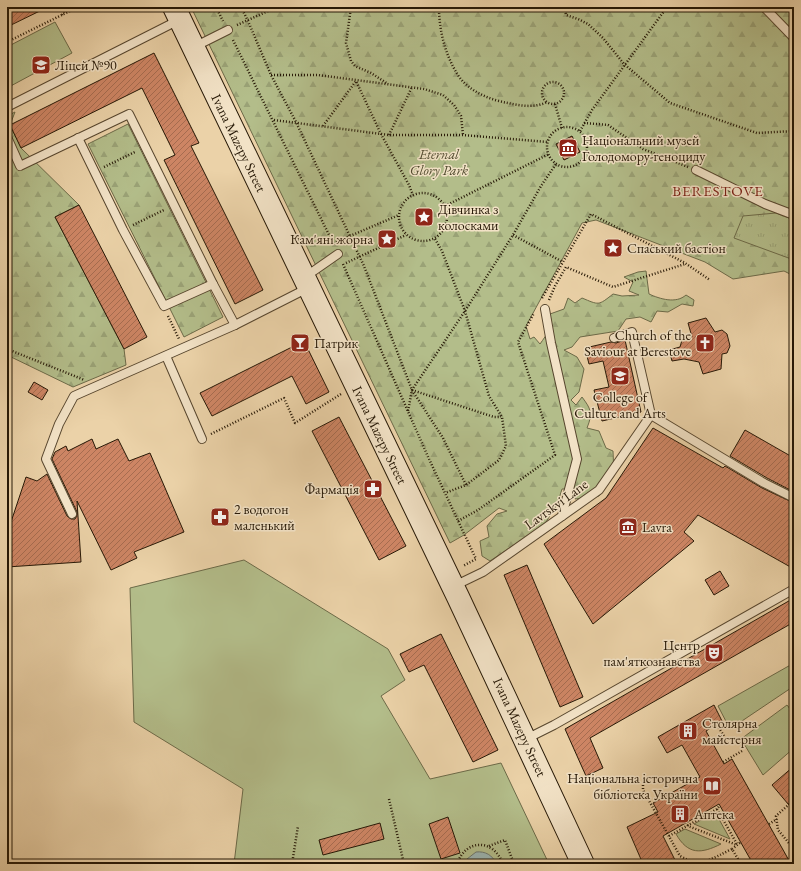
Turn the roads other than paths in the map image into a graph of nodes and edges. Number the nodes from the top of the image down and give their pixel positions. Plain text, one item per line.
1 (764, 7) edge
2 (177, 13) edge
3 (228, 30) road end
4 (794, 38) edge
5 (193, 47) junction
6 (7, 108) edge
7 (7, 137) edge
8 (78, 138) junction
9 (696, 170) road end
10 (794, 215) edge
11 (338, 254) dead end
12 (307, 282) junction
13 (213, 284) junction
14 (545, 309) road end
15 (235, 325) junction
16 (614, 338) dead end
17 (166, 356) junction
18 (651, 415) junction
19 (202, 439) road end
20 (794, 498) edge
21 (72, 514) dead end
22 (562, 516) junction
23 (453, 587) junction
24 (794, 588) edge
25 (526, 739) junction
26 (584, 864) edge

1 - 4 lane
2 - 5 main road, Ivana Mazepy Street
2 - 6 lane
3 - 5 lane
5 - 12 main road, Ivana Mazepy Street
7 - 8 lane
8 - 13 lane
8 - 13 lane
9 - 10 lane
11 - 12 lane
12 - 15 lane
12 - 23 main road, Ivana Mazepy Street
13 - 15 lane
14 - 22 lane
15 - 17 lane
16 - 18 lane
17 - 19 lane
17 - 21 lane
18 - 20 lane
18 - 22 lane, Lavrskyi Lane
22 - 23 lane, Lavrskyi Lane
23 - 25 main road, Ivana Mazepy Street
24 - 25 lane
25 - 26 main road, Ivana Mazepy Street

